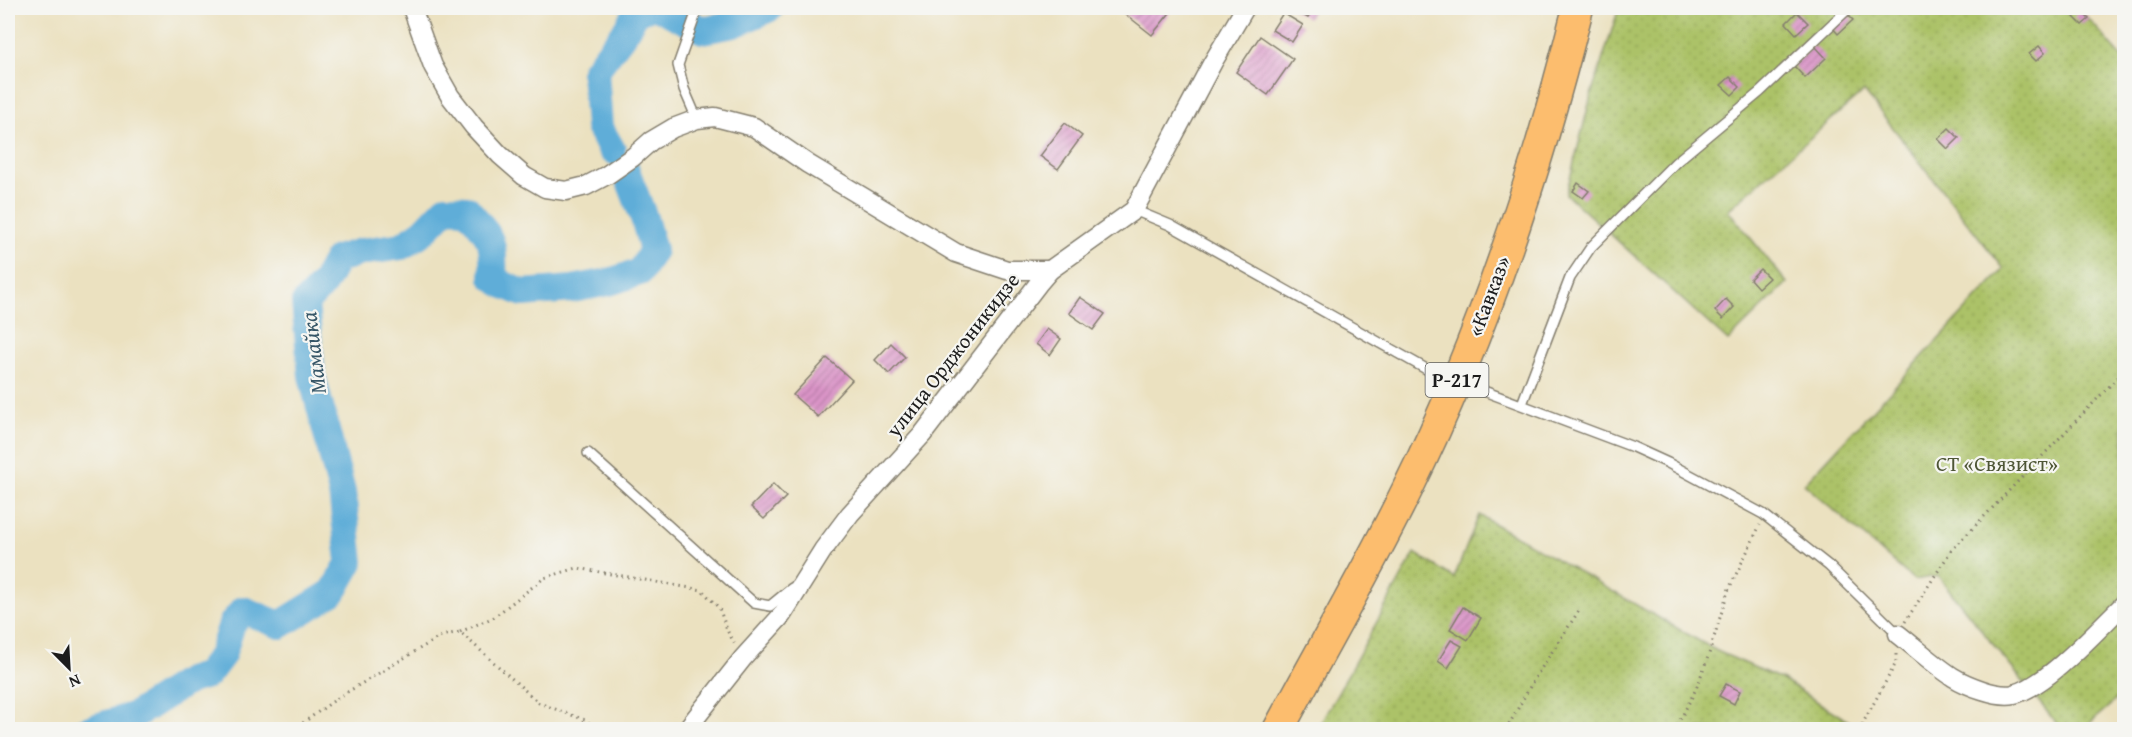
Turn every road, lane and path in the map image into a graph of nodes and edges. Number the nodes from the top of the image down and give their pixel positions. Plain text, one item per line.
1 (412, 8) edge
2 (698, 8) edge
3 (1245, 8) edge
4 (1578, 8) edge
5 (1849, 8) edge
6 (697, 119) junction
7 (1134, 210) junction
8 (1050, 270) junction
9 (2124, 371) edge
10 (1457, 380) junction
11 (1522, 404) junction
12 (588, 453) dead end
13 (1763, 514) junction
14 (806, 577) junction
15 (2124, 604) edge
16 (1580, 609) dead end
17 (460, 632) junction
18 (1898, 634) junction
19 (743, 657) junction
20 (293, 729) edge
21 (599, 729) edge
22 (686, 729) edge
23 (1278, 729) edge
24 (1506, 729) edge
25 (1676, 729) edge
26 (1859, 729) edge

1 - 6 street
2 - 6 lane
3 - 7 street, улица Орджоникидзе
4 - 10 highway, «Кавказ» / Р-217
5 - 11 lane
6 - 8 street
7 - 8 street, улица Орджоникидзе
7 - 10 lane
8 - 14 street, улица Орджоникидзе
9 - 18 path
10 - 11 lane
10 - 23 highway, «Кавказ» / Р-217
11 - 13 lane
12 - 14 lane
13 - 18 lane
13 - 25 path
14 - 19 street, улица Орджоникидзе
15 - 18 street
16 - 24 path
17 - 19 path
17 - 20 path
17 - 21 path
18 - 26 path
19 - 22 street, улица Орджоникидзе

